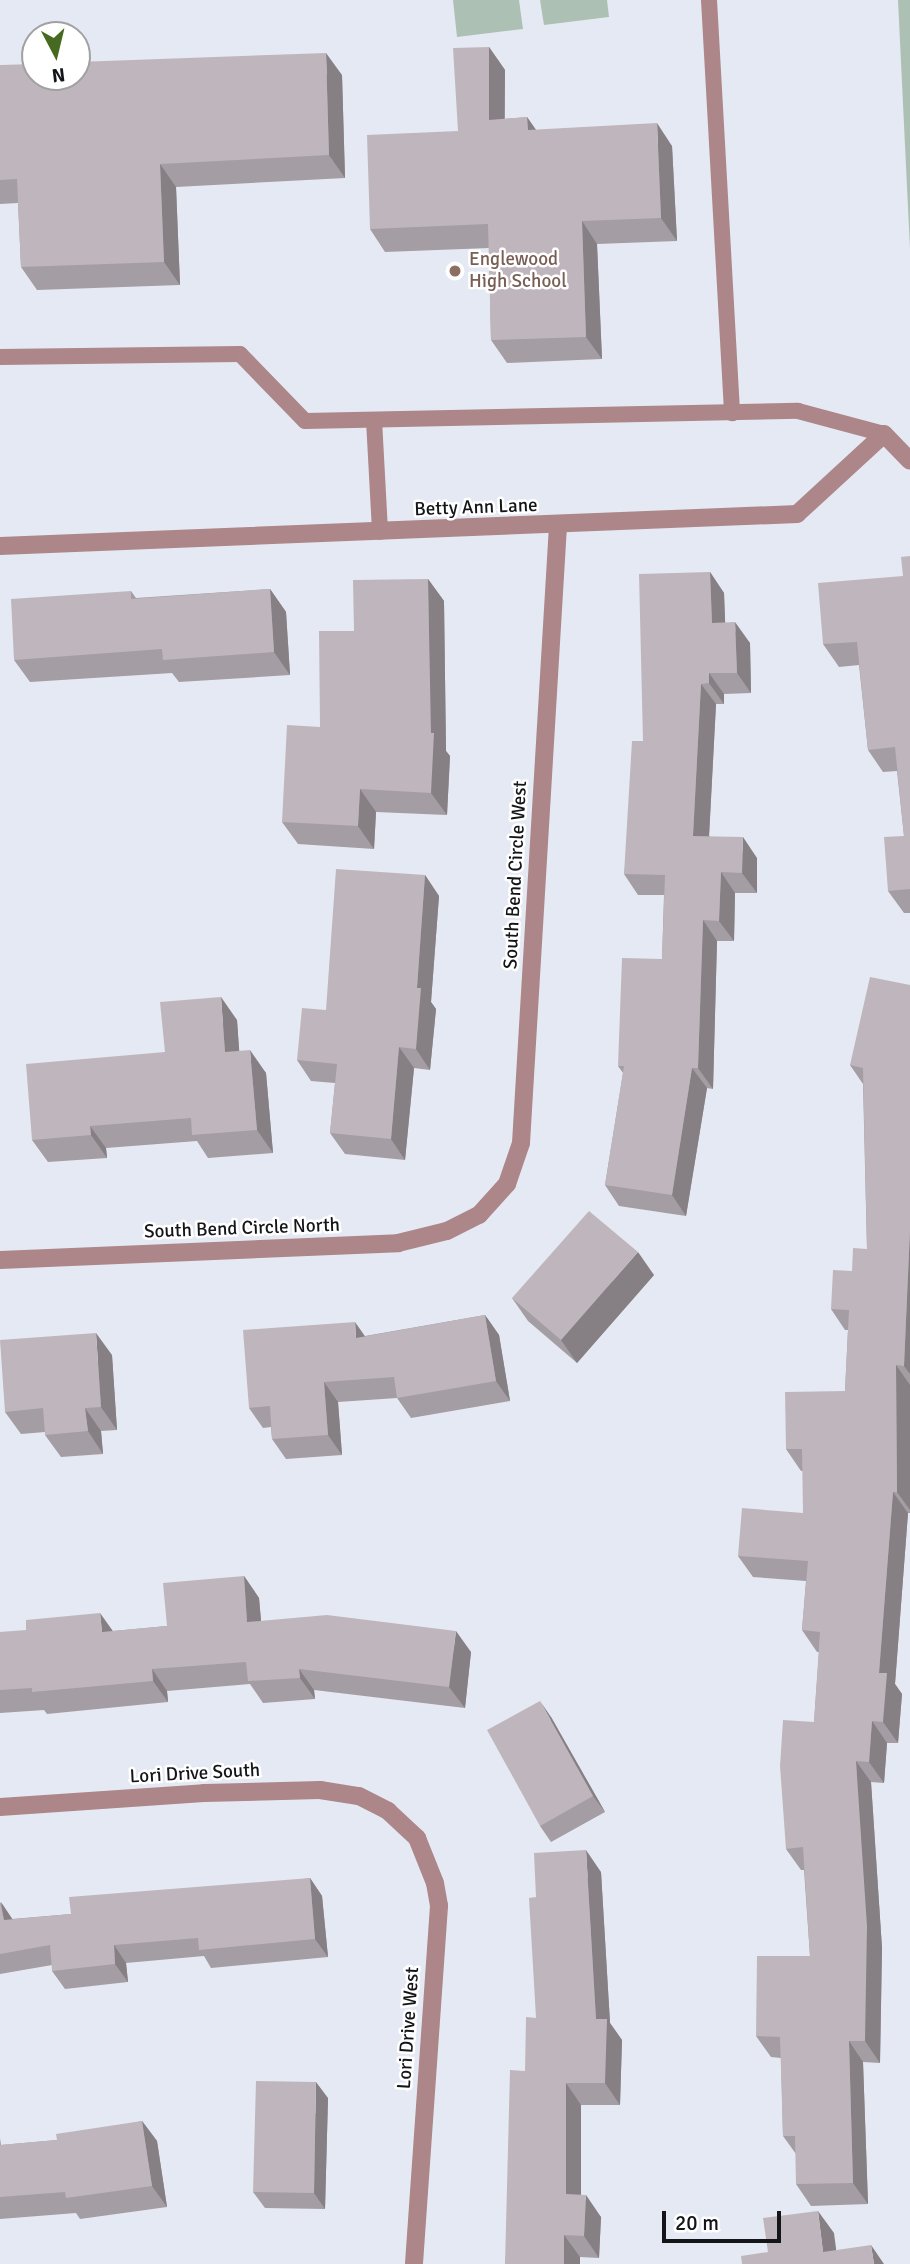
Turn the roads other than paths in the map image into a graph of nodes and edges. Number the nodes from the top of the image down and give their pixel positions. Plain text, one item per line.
1 (709, 0) edge
2 (0, 357) edge
3 (732, 413) junction
4 (374, 420) junction
5 (884, 434) junction
6 (910, 461) edge
7 (558, 526) junction
8 (380, 532) junction
9 (0, 546) edge
10 (480, 1215) joint
11 (0, 1259) edge
12 (0, 1807) edge
13 (388, 1811) joint
14 (414, 2264) edge

1 - 3 lane
2 - 4 lane
3 - 4 lane
3 - 5 lane
4 - 8 lane
5 - 6 street
5 - 7 street, Betty Ann Lane
7 - 8 street, Betty Ann Lane
7 - 10 street, South Bend Circle West
8 - 9 street, Betty Ann Lane
10 - 11 street, South Bend Circle North
12 - 13 street, Lori Drive South
13 - 14 street, Lori Drive West

